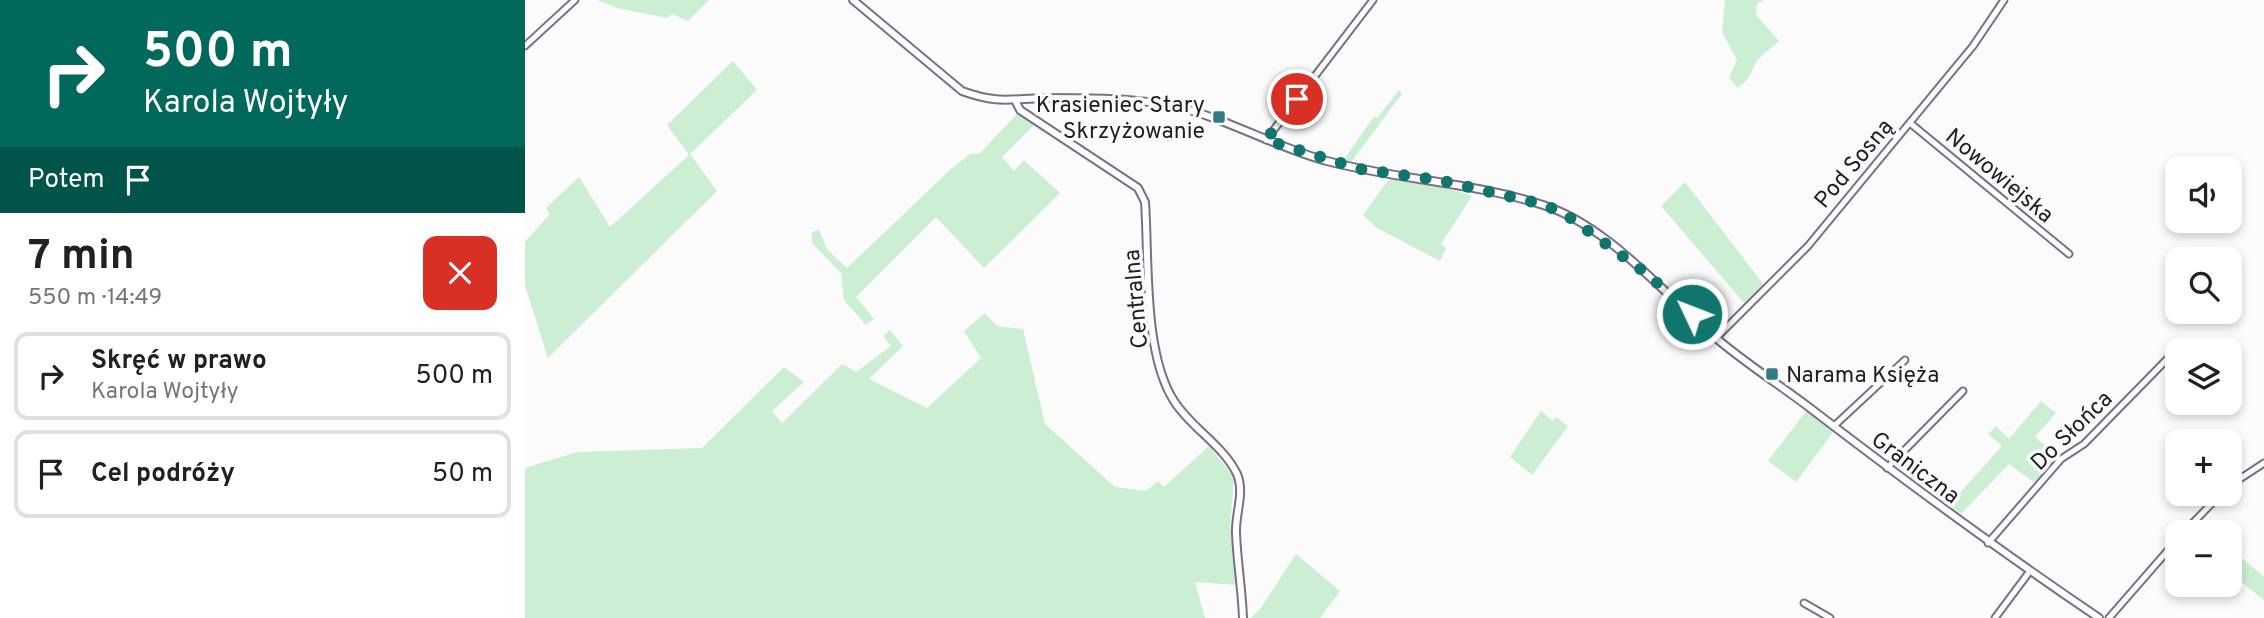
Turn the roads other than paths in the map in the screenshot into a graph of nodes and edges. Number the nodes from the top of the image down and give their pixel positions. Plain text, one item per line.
1 (575, 0) edge
2 (853, 0) edge
3 (1373, 0) edge
4 (2004, 0) edge
5 (525, 46) edge
6 (1015, 100) junction
7 (1910, 123) junction
8 (1266, 140) junction
9 (2069, 254) dead end
10 (1716, 338) junction
11 (1905, 360) dead end
12 (2165, 361) edge
13 (1963, 391) dead end
14 (1834, 426) junction
15 (2264, 463) edge
16 (1887, 468) junction
17 (2242, 477) edge
18 (2209, 506) edge
19 (2196, 520) edge
20 (1989, 543) junction
21 (2165, 554) edge
22 (2030, 571) junction
23 (1804, 603) dead end
24 (1243, 618) edge
25 (1830, 618) edge
26 (1995, 618) edge
27 (2099, 618) edge
28 (2109, 618) edge

1 - 5 street
2 - 6 street
3 - 8 street
4 - 7 street, Pod Sosną
6 - 8 street, Graniczna
6 - 24 street, Centralna
7 - 9 street, Nowowiejska
7 - 10 street, Pod Sosną
8 - 10 street, Graniczna
10 - 14 street, Graniczna
11 - 14 street
12 - 20 street, Do Słońca
13 - 16 street
14 - 16 street, Graniczna
15 - 17 street
16 - 20 street, Graniczna
18 - 19 street
20 - 22 street, Graniczna
21 - 28 street
22 - 26 street
22 - 27 street, Graniczna
23 - 25 street

